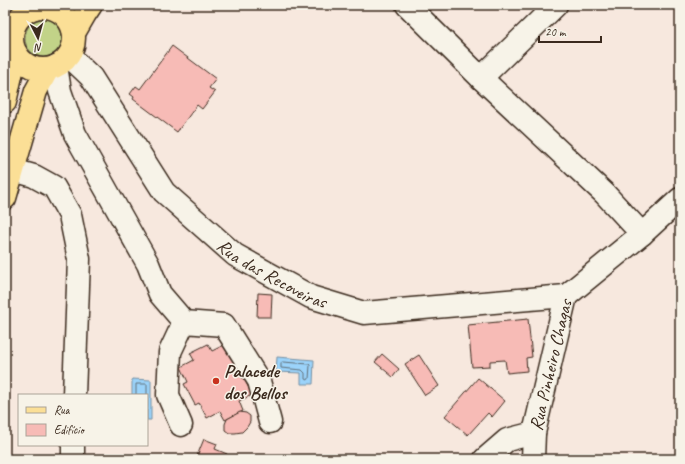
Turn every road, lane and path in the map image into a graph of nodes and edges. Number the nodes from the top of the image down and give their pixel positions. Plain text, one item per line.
1 (92, 5) edge
2 (407, 5) edge
3 (556, 5) edge
4 (43, 6) edge
5 (74, 33) junction
6 (11, 37) edge
7 (58, 64) junction
8 (481, 78) junction
9 (5, 102) edge
10 (14, 170) junction
11 (5, 198) edge
12 (680, 199) edge
13 (642, 234) junction
14 (566, 296) junction
15 (184, 322) junction
16 (74, 394) edge
17 (270, 422) dead end
18 (181, 425) dead end
19 (534, 433) junction
20 (73, 446) edge
21 (73, 459) edge
22 (485, 459) edge
23 (532, 459) edge

1 - 5 main road
2 - 8 street
3 - 8 street
4 - 5 main road
4 - 6 main road
5 - 7 main road
6 - 7 main road
6 - 9 main road
7 - 10 main road
7 - 14 street, Rua das Recoveiras
7 - 15 street
8 - 13 street
10 - 11 main road
10 - 16 street
12 - 13 street, Rua Pinheiro Chagas
13 - 14 street, Rua Pinheiro Chagas
14 - 19 street, Rua Pinheiro Chagas
15 - 17 street
15 - 18 street
19 - 22 street
19 - 23 street, Rua Pinheiro Chagas
20 - 21 street

